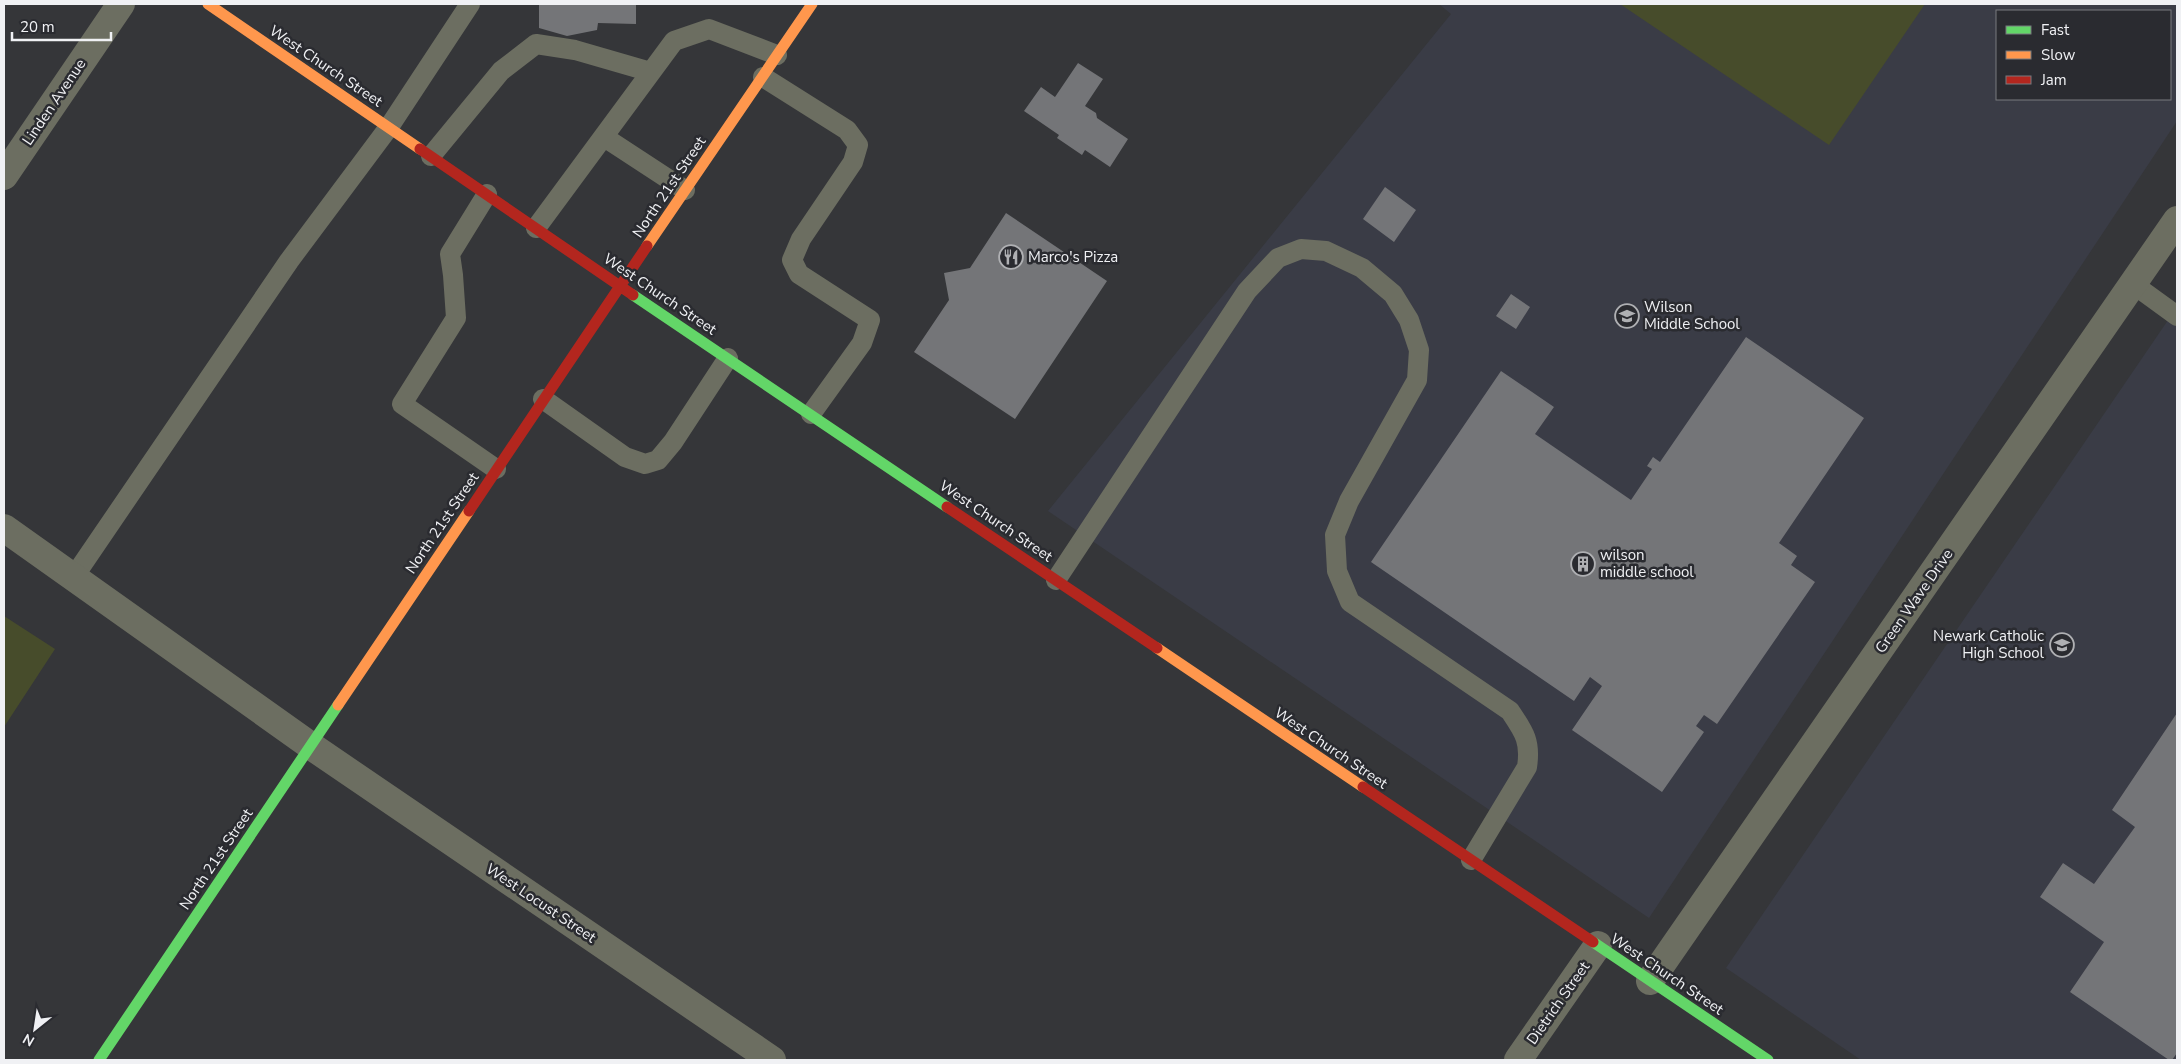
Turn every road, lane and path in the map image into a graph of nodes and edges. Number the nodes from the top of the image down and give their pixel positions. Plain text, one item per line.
1 (120, 4) edge
2 (208, 4) edge
3 (470, 4) edge
4 (812, 4) edge
5 (777, 55) junction
6 (651, 72) junction
7 (763, 77) junction
8 (389, 127) junction
9 (604, 137) junction
10 (431, 156) junction
11 (4, 176) edge
12 (685, 190) junction
13 (487, 194) junction
14 (2177, 220) edge
15 (536, 228) junction
16 (2133, 284) junction
17 (620, 286) junction
18 (2177, 316) edge
19 (728, 358) junction
20 (543, 400) junction
21 (811, 414) junction
22 (496, 469) junction
23 (4, 528) edge
24 (73, 578) junction
25 (1056, 580) junction
26 (311, 746) junction
27 (1471, 860) junction
28 (1598, 945) junction
29 (1650, 981) junction
30 (99, 1060) edge
31 (772, 1060) edge
32 (1518, 1060) edge
33 (1768, 1060) edge

1 - 11 street, Linden Avenue
2 - 8 street, West Church Street
3 - 8 lane
4 - 5 street, North 21st Street
5 - 6 lane
5 - 7 street, North 21st Street
6 - 9 lane
6 - 10 lane
7 - 12 street, North 21st Street
7 - 21 lane
8 - 10 street, West Church Street
8 - 24 lane
9 - 12 lane
9 - 15 lane
10 - 13 street, West Church Street
12 - 17 street, North 21st Street
13 - 15 street, West Church Street
13 - 22 lane
14 - 16 street, Green Wave Drive
15 - 17 street, West Church Street
16 - 18 lane
16 - 29 street, Green Wave Drive
17 - 19 street, West Church Street
17 - 20 street, North 21st Street
19 - 20 lane
19 - 21 street, West Church Street
20 - 22 street, North 21st Street
21 - 25 street, West Church Street
22 - 26 street, North 21st Street
23 - 24 street, West Locust Street
24 - 26 street, West Locust Street
25 - 27 street, West Church Street
25 - 27 lane
26 - 30 street, North 21st Street
26 - 31 street, West Locust Street
27 - 28 street, West Church Street
28 - 29 street, West Church Street
28 - 32 street, Dietrich Street
29 - 33 street, West Church Street

